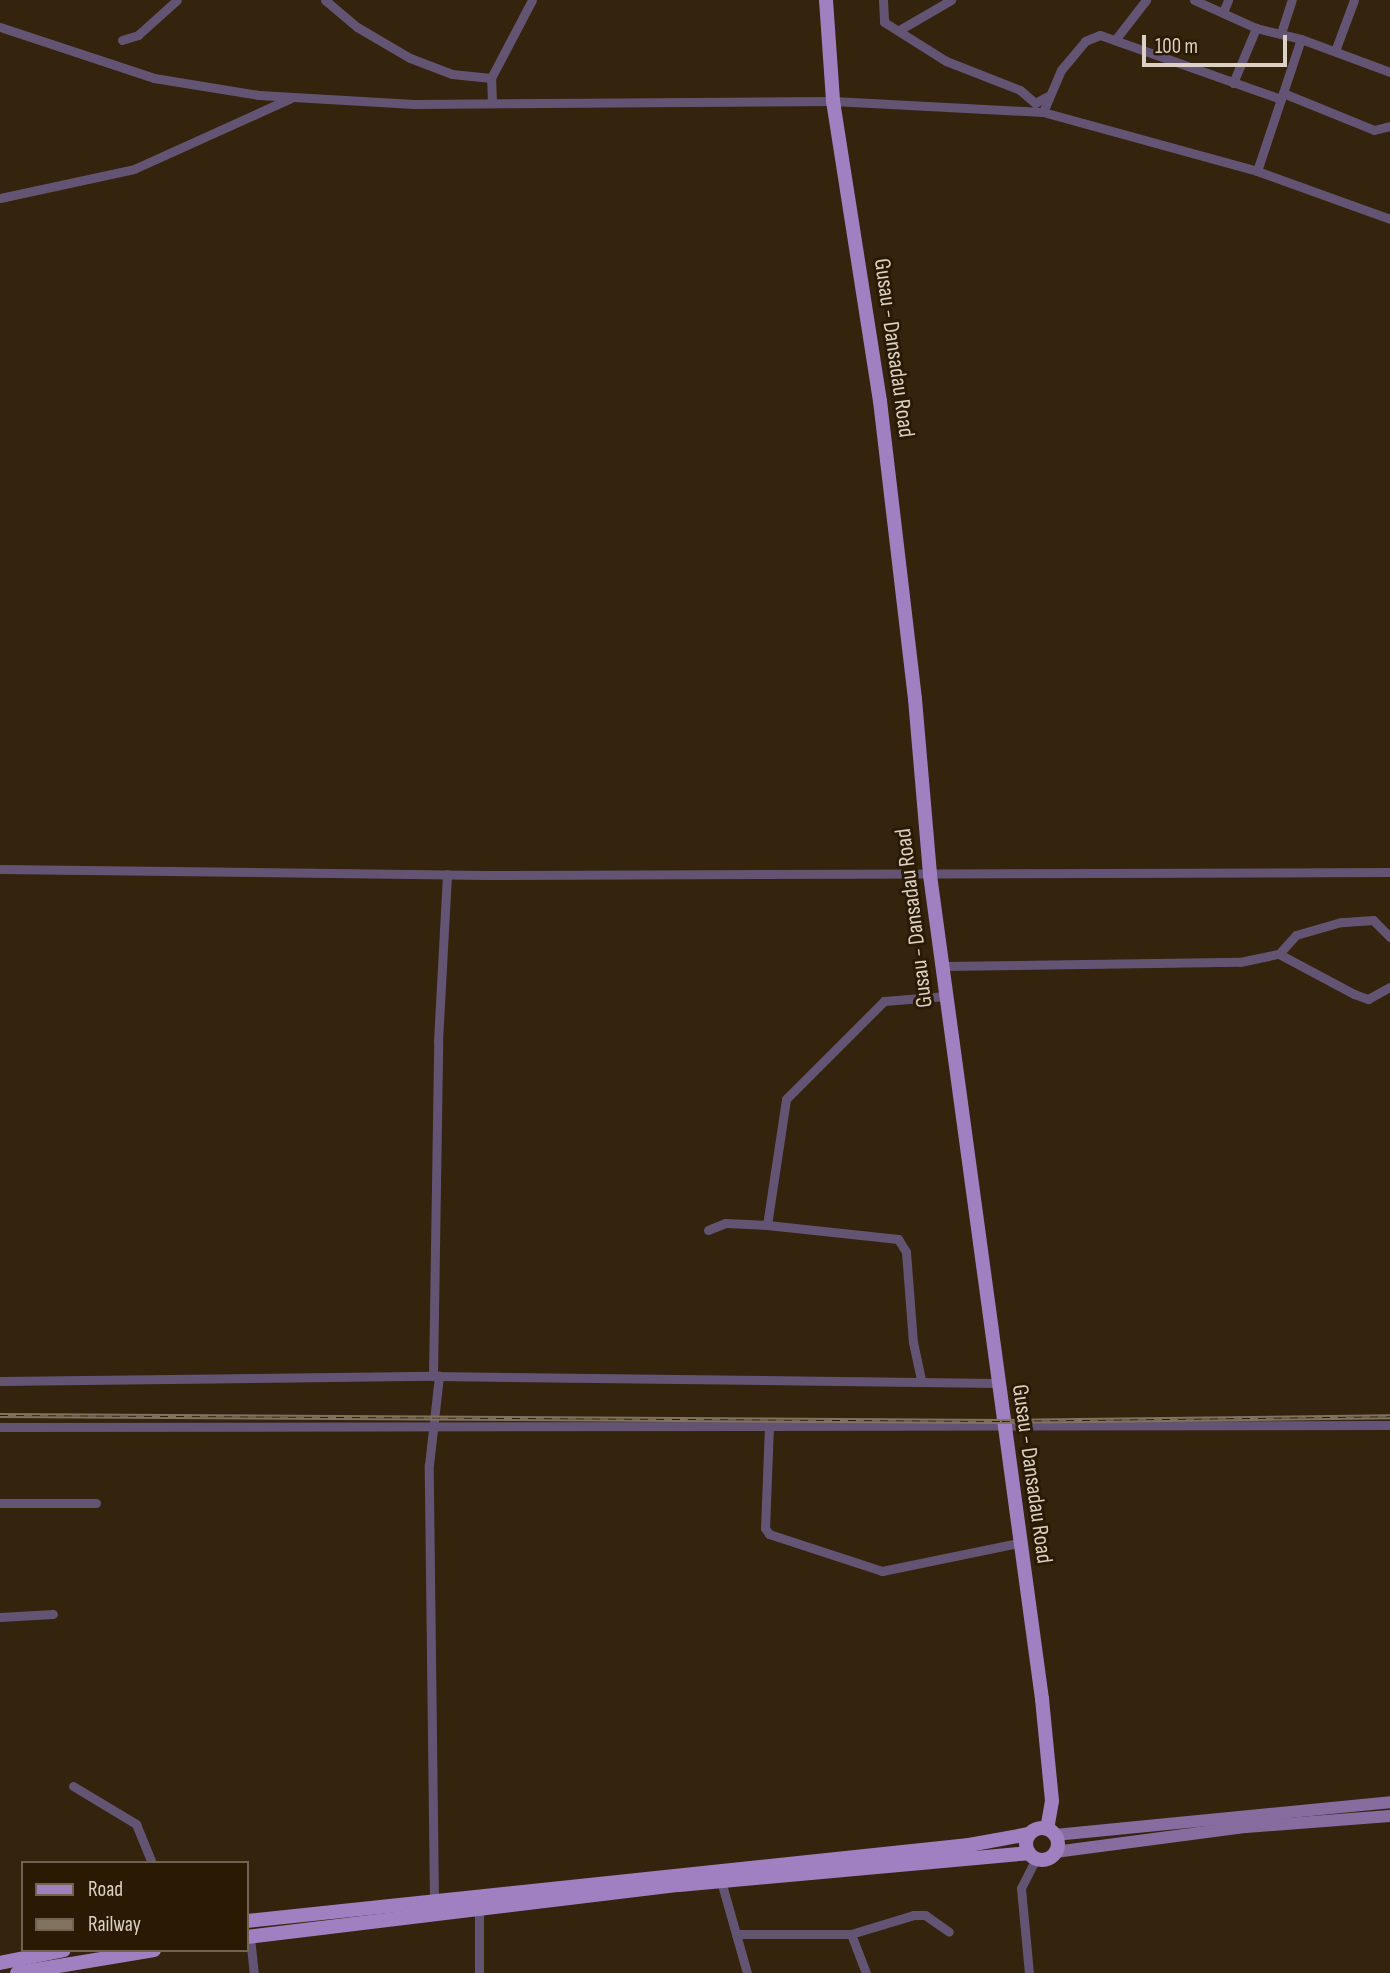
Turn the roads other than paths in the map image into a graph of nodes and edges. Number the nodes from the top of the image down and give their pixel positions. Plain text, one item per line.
1 (177, 0) edge
2 (325, 0) edge
3 (532, 0) edge
4 (826, 0) edge
5 (883, 0) edge
6 (951, 0) edge
7 (1146, 0) edge
8 (1194, 0) edge
9 (1228, 0) edge
10 (1292, 0) edge
11 (1353, 0) edge
12 (1223, 12) junction
13 (0, 27) edge
14 (1256, 28) junction
15 (901, 29) junction
16 (1281, 33) junction
17 (1301, 39) junction
18 (122, 40) dead end
19 (1115, 40) junction
20 (1335, 51) junction
21 (1390, 72) edge
22 (491, 78) junction
23 (1233, 83) junction
24 (1050, 94) junction
25 (1282, 96) junction
26 (292, 98) junction
27 (832, 101) junction
28 (492, 103) junction
29 (1043, 112) junction
30 (1390, 126) edge
31 (1257, 172) junction
32 (0, 198) edge
33 (1390, 219) edge
34 (0, 869) edge
35 (1390, 872) edge
36 (447, 874) junction
37 (930, 875) junction
38 (1390, 937) edge
39 (1279, 954) junction
40 (942, 966) junction
41 (1390, 986) edge
42 (946, 996) junction
43 (767, 1224) junction
44 (708, 1230) dead end
45 (436, 1376) junction
46 (0, 1381) edge
47 (921, 1381) junction
48 (997, 1383) junction
49 (769, 1425) junction
50 (1390, 1425) edge
51 (437, 1426) junction
52 (1003, 1426) junction
53 (0, 1427) edge
54 (0, 1503) edge
55 (96, 1503) dead end
56 (1019, 1543) junction
57 (53, 1614) dead end
58 (0, 1617) edge
59 (73, 1786) dead end
60 (1390, 1802) edge
61 (1390, 1816) edge
62 (1051, 1832) junction
63 (1029, 1834) junction
64 (1055, 1852) junction
65 (1032, 1856) junction
66 (151, 1861) edge
67 (722, 1881) junction
68 (435, 1901) junction
69 (479, 1909) junction
70 (248, 1921) edge
71 (949, 1932) dead end
72 (736, 1934) junction
73 (851, 1934) junction
74 (248, 1937) edge
75 (54, 1952) edge
76 (144, 1952) edge
77 (0, 1963) edge
78 (58, 1970) edge
79 (17, 1973) edge
80 (254, 1973) edge
81 (479, 1973) edge
82 (747, 1973) edge
83 (866, 1973) edge
84 (1029, 1973) edge

1 - 18 street
2 - 22 street
3 - 22 street
4 - 27 main road, Gusau - Dansadau Road
5 - 15 street
6 - 15 street
7 - 19 street
8 - 12 street
9 - 12 street
10 - 16 street
11 - 20 street
12 - 14 street
13 - 26 street
14 - 16 street
14 - 23 street
15 - 24 street
16 - 17 street
17 - 20 street
17 - 25 street
19 - 23 street
19 - 24 street
20 - 21 street
22 - 28 street
23 - 25 street
24 - 29 street
25 - 30 street
25 - 31 street
26 - 28 street
26 - 32 street
27 - 28 street
27 - 29 street
27 - 37 main road, Gusau - Dansadau Road
29 - 31 street
31 - 33 street
34 - 36 street
35 - 37 street
36 - 37 street
36 - 45 street
37 - 40 main road, Gusau - Dansadau Road
38 - 39 street
39 - 40 street
39 - 41 street
40 - 42 main road, Gusau - Dansadau Road
42 - 43 street
42 - 48 main road, Gusau - Dansadau Road
43 - 44 street
43 - 47 street
45 - 46 street
45 - 47 street
45 - 51 street
47 - 48 street
48 - 52 main road, Gusau - Dansadau Road
49 - 51 street
49 - 52 street
49 - 56 street
50 - 52 street
51 - 53 street
51 - 68 street
52 - 56 main road, Gusau - Dansadau Road
54 - 55 street
56 - 62 main road, Gusau - Dansadau Road
57 - 58 street
59 - 66 street
60 - 62 main road
61 - 64 main road
62 - 63 main road
62 - 64 main road, Gusau - Dansadau Road
63 - 65 main road
63 - 68 main road
64 - 65 main road
65 - 67 main road
65 - 84 street
67 - 69 main road
67 - 72 street
68 - 70 main road
69 - 74 main road
69 - 81 street
71 - 73 street
72 - 73 street
72 - 82 street
73 - 83 street
74 - 80 street
75 - 77 main road
76 - 78 main road
78 - 79 main road

